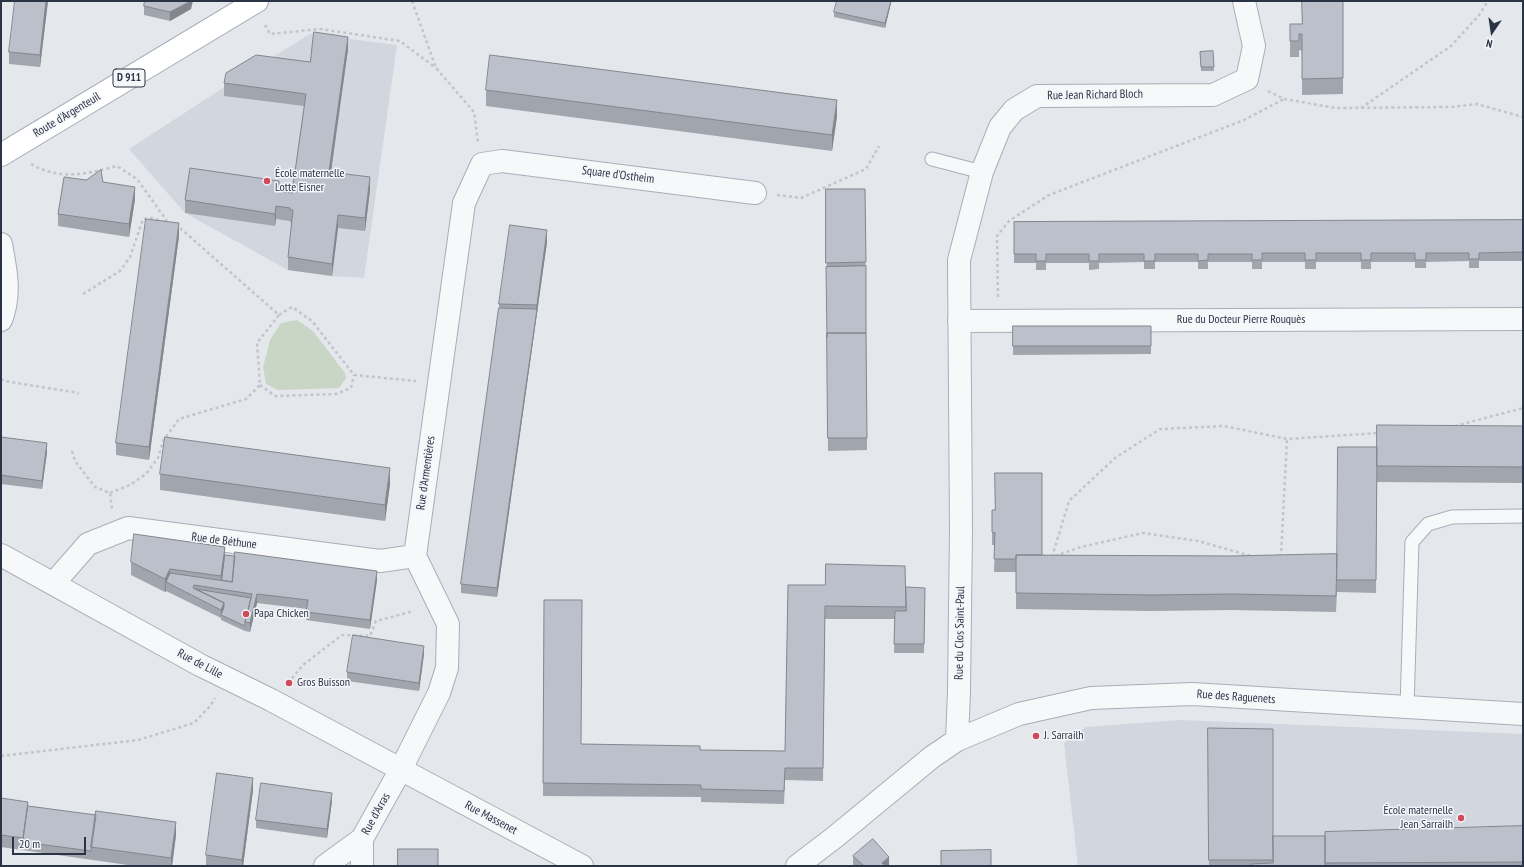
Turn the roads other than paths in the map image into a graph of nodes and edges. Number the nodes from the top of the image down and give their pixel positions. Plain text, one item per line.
1 (1244, 1) edge
2 (256, 2) edge
3 (9, 150) edge
4 (932, 159) dead end
5 (482, 164) joint
6 (982, 172) junction
7 (755, 193) road end
8 (1, 244) edge
9 (1523, 319) edge
10 (1, 320) edge
11 (958, 321) junction
12 (1523, 516) edge
13 (1, 556) edge
14 (415, 556) junction
15 (52, 584) junction
16 (1407, 708) junction
17 (1523, 714) edge
18 (957, 740) junction
19 (401, 769) junction
20 (362, 839) junction
21 (325, 866) edge
22 (362, 866) edge
23 (582, 866) edge
24 (796, 866) edge

1 - 6 street, Rue Jean Richard Bloch
2 - 3 main road, Route d'Argenteuil / D 911
4 - 6 lane
5 - 7 street, Square d'Ostheim
5 - 14 street, Rue d'Armentières
6 - 11 street, Rue Jean Richard Bloch
8 - 10 street
9 - 11 street, Rue du Docteur Pierre Rouquès
11 - 18 street, Rue du Clos Saint-Paul
12 - 16 lane
13 - 15 street, Rue de Lille
14 - 15 street, Rue de Béthune
14 - 19 street
15 - 19 street, Rue de Lille
16 - 17 street, Rue des Raguenets
16 - 18 street, Rue des Raguenets
18 - 24 street
19 - 20 street, Rue d'Arras
19 - 23 street, Rue Massenet
20 - 21 street, Rue d'Arras
20 - 22 street

